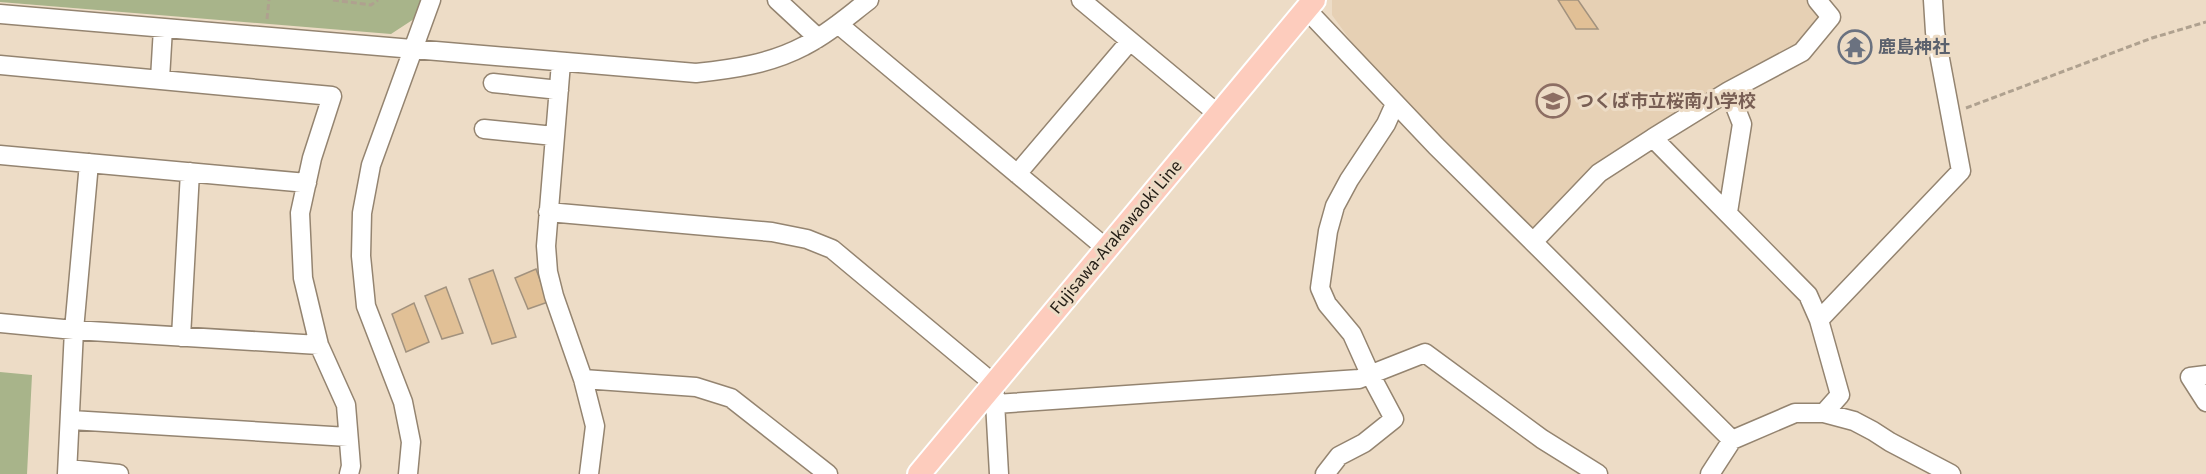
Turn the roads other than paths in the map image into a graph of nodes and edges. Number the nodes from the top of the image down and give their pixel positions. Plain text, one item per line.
1 (431, 0) edge
2 (777, 0) edge
3 (869, 0) edge
4 (1081, 0) edge
5 (1817, 0) edge
6 (1933, 0) edge
7 (1310, 5) edge
8 (0, 14) edge
9 (838, 24) junction
10 (163, 28) junction
11 (818, 38) junction
12 (1130, 41) junction
13 (414, 49) junction
14 (561, 63) junction
15 (0, 65) edge
16 (159, 79) junction
17 (493, 83) dead end
18 (559, 90) junction
19 (1729, 91) junction
20 (1395, 104) junction
21 (1218, 114) junction
22 (484, 129) dead end
23 (554, 136) junction
24 (1653, 138) junction
25 (0, 155) edge
26 (89, 163) junction
27 (190, 172) junction
28 (1017, 174) junction
29 (307, 183) junction
30 (548, 212) junction
31 (1728, 212) junction
32 (1533, 242) junction
33 (1107, 249) junction
34 (1819, 320) junction
35 (0, 323) edge
36 (74, 330) junction
37 (181, 336) junction
38 (319, 345) junction
39 (1370, 374) junction
40 (2206, 375) edge
41 (584, 379) junction
42 (994, 394) junction
43 (2206, 402) edge
44 (1824, 413) junction
45 (71, 420) junction
46 (348, 437) junction
47 (1732, 440) junction
48 (68, 471) edge
49 (119, 474) edge
50 (349, 474) edge
51 (408, 474) edge
52 (589, 474) edge
53 (828, 474) edge
54 (919, 474) edge
55 (999, 474) edge
56 (1325, 474) edge
57 (1598, 474) edge
58 (1710, 474) edge
59 (1951, 474) edge

1 - 13 street
2 - 11 street
3 - 9 street
4 - 12 street
5 - 19 street
6 - 34 street
7 - 20 street
7 - 21 main road, Fujisawa-Arakawaoki Line
8 - 10 street
9 - 11 street
9 - 28 street
10 - 13 street
10 - 16 street
11 - 14 street
12 - 21 street
12 - 28 street
13 - 14 street
13 - 51 street
14 - 18 street
15 - 16 street
16 - 29 street
17 - 18 street
18 - 23 street
19 - 24 street
19 - 31 street
20 - 32 street
20 - 39 street
21 - 33 main road, Fujisawa-Arakawaoki Line
22 - 23 street
23 - 30 street
24 - 31 street
24 - 32 street
25 - 26 street
26 - 27 street
26 - 36 street
27 - 29 street
27 - 37 street
28 - 33 street
29 - 38 street
30 - 41 street
30 - 42 street
31 - 34 street
32 - 47 street
33 - 42 main road, Fujisawa-Arakawaoki Line
34 - 44 street
35 - 36 street
36 - 37 street
36 - 45 street
37 - 38 street
38 - 46 street
39 - 42 street
39 - 56 street
39 - 57 street
40 - 43 street
41 - 52 street
41 - 53 street
42 - 54 main road, Fujisawa-Arakawaoki Line
42 - 55 street
44 - 47 street
44 - 59 street
45 - 46 street
45 - 48 street
46 - 50 street
47 - 58 street
48 - 49 street

